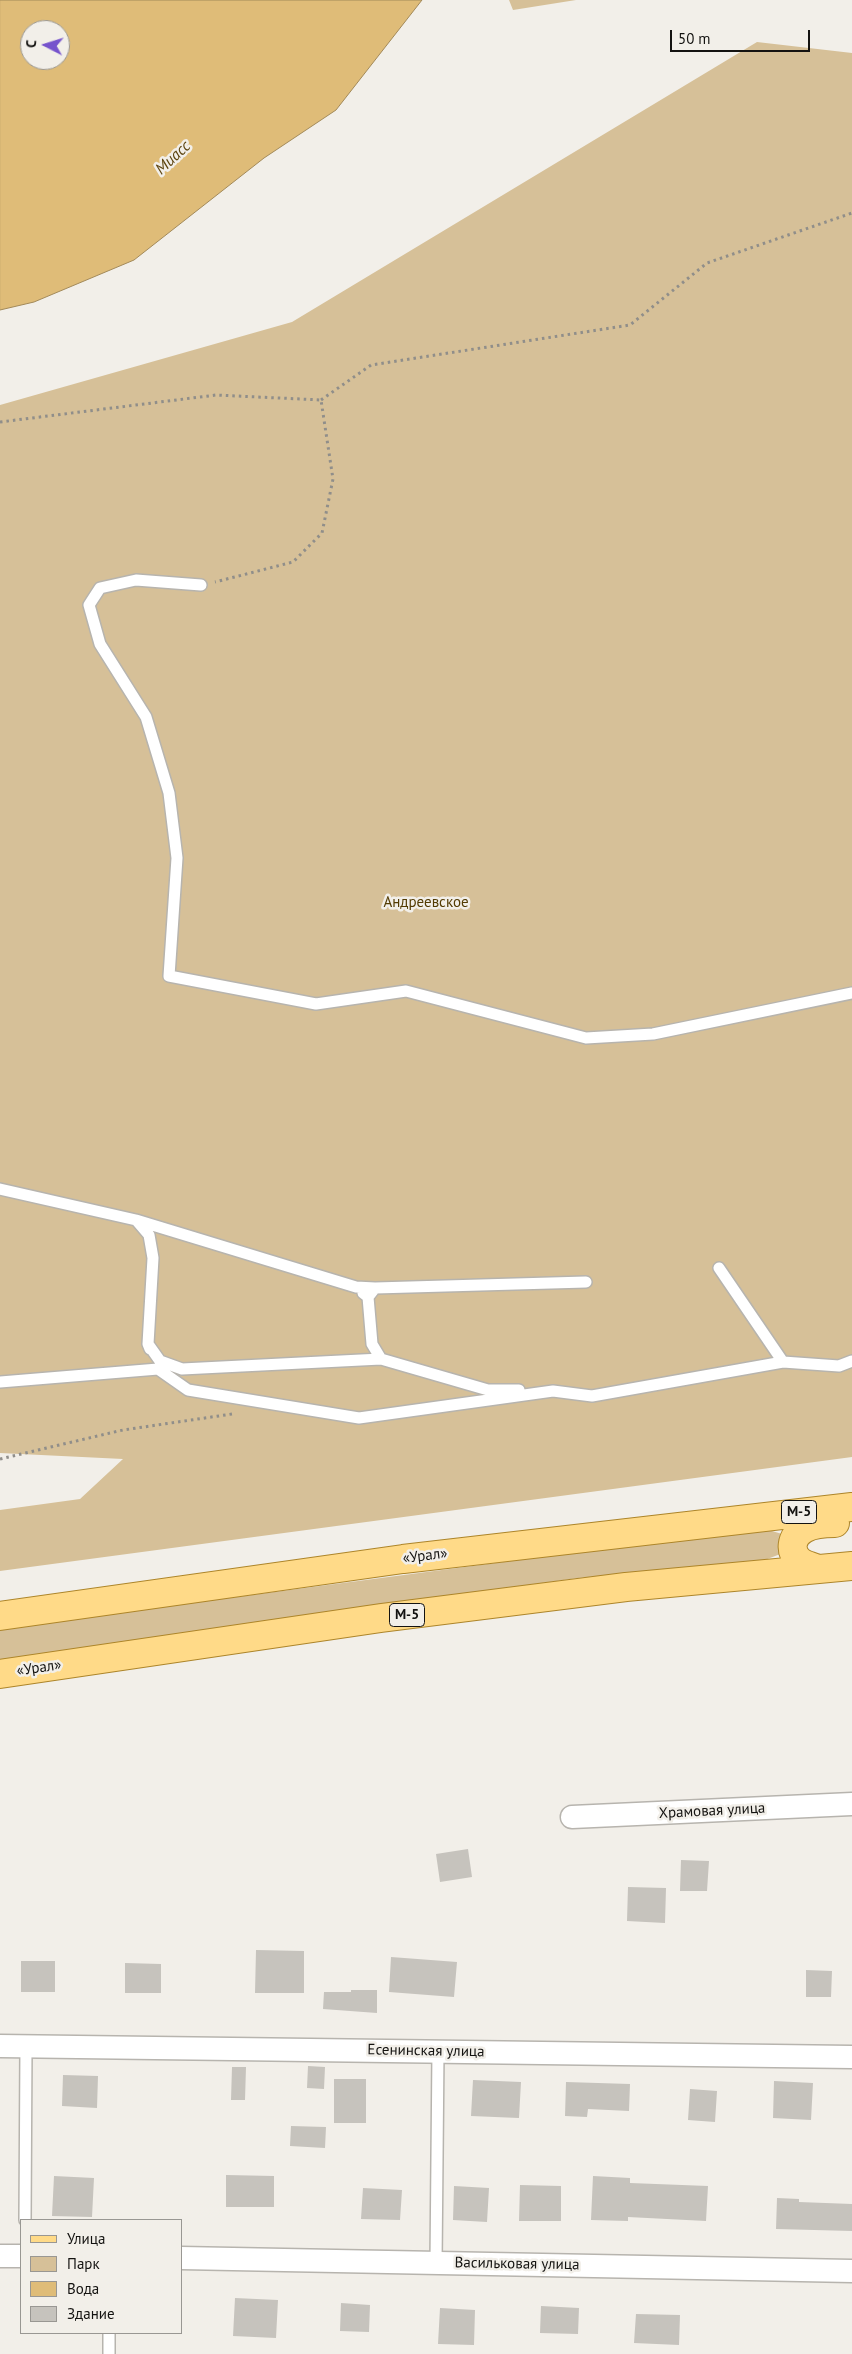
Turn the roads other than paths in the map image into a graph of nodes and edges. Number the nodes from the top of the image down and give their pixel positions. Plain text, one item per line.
1 (201, 585) road end
2 (852, 993) edge
3 (0, 1190) edge
4 (136, 1220) junction
5 (719, 1268) dead end
6 (586, 1282) dead end
7 (371, 1293) junction
8 (148, 1344) junction
9 (381, 1359) junction
10 (852, 1361) edge
11 (783, 1362) junction
12 (158, 1369) junction
13 (0, 1382) edge
14 (553, 1391) junction
15 (852, 1507) edge
16 (852, 1521) edge
17 (852, 1566) edge
18 (815, 1568) junction
19 (0, 1616) edge
20 (0, 1674) edge
21 (852, 1804) edge
22 (572, 1817) dead end
23 (0, 2046) edge
24 (26, 2046) junction
25 (438, 2052) junction
26 (852, 2057) edge
27 (25, 2219) edge
28 (0, 2256) edge
29 (20, 2256) edge
30 (182, 2258) edge
31 (436, 2263) junction
32 (852, 2271) edge
33 (109, 2334) edge
34 (109, 2354) edge

1 - 2 lane
3 - 4 lane
4 - 7 lane
4 - 8 lane
5 - 11 lane
6 - 7 lane
7 - 9 lane
8 - 9 lane
8 - 12 lane
9 - 14 lane
10 - 11 lane
11 - 14 lane
12 - 13 lane
12 - 14 lane
15 - 19 main road, «Урал» / М-5
16 - 18 main road
17 - 18 main road, «Урал» / М-5
18 - 20 main road, «Урал» / М-5
21 - 22 street, Храмовая улица
23 - 24 street, Есенинская улица
24 - 25 street, Есенинская улица
24 - 27 lane
25 - 26 street, Есенинская улица
25 - 31 lane
28 - 29 street
30 - 31 street, Васильковая улица
31 - 32 street, Васильковая улица
33 - 34 lane

